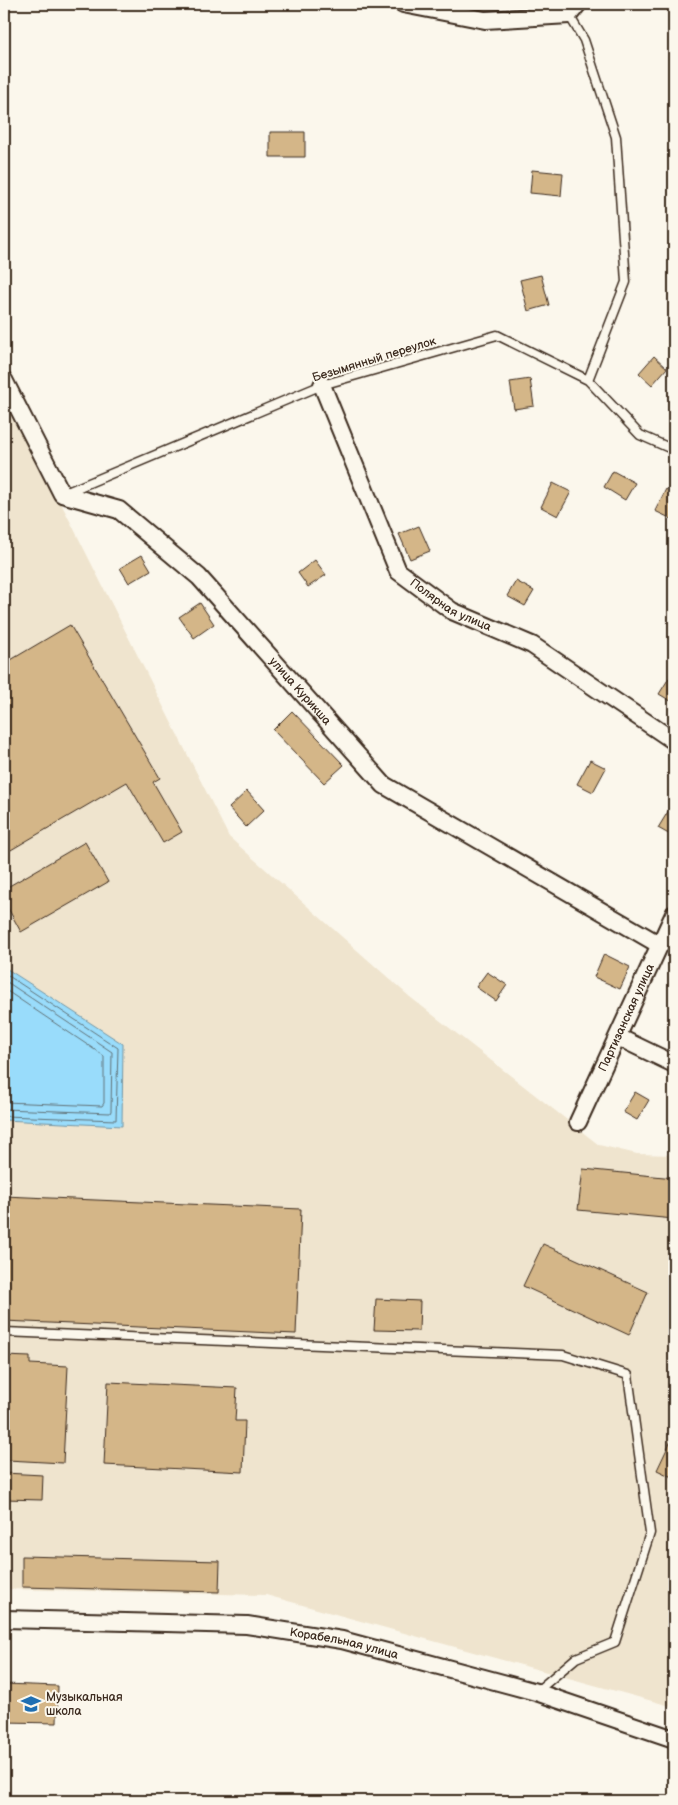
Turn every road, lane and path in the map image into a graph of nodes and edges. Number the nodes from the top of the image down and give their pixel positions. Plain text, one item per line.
1 (403, 4) edge
2 (573, 9) edge
3 (4, 380) edge
4 (588, 380) junction
5 (322, 385) junction
6 (674, 450) edge
7 (62, 494) junction
8 (674, 741) edge
9 (674, 914) edge
10 (660, 945) junction
11 (618, 1037) junction
12 (674, 1064) edge
13 (578, 1122) dead end
14 (4, 1332) edge
15 (4, 1619) edge
16 (536, 1692) junction
17 (674, 1739) edge

1 - 2 street
2 - 4 lane
3 - 7 street
4 - 5 lane, Безымянный переулок
4 - 6 lane, Безымянный переулок
5 - 7 lane, Безымянный переулок
5 - 8 street, Полярная улица
7 - 10 street, улица Курикша
9 - 10 street, Партизанская улица
10 - 11 street, Партизанская улица
11 - 12 street
11 - 13 street, Партизанская улица
14 - 16 lane
15 - 16 street, Корабельная улица
16 - 17 street, Корабельная улица

